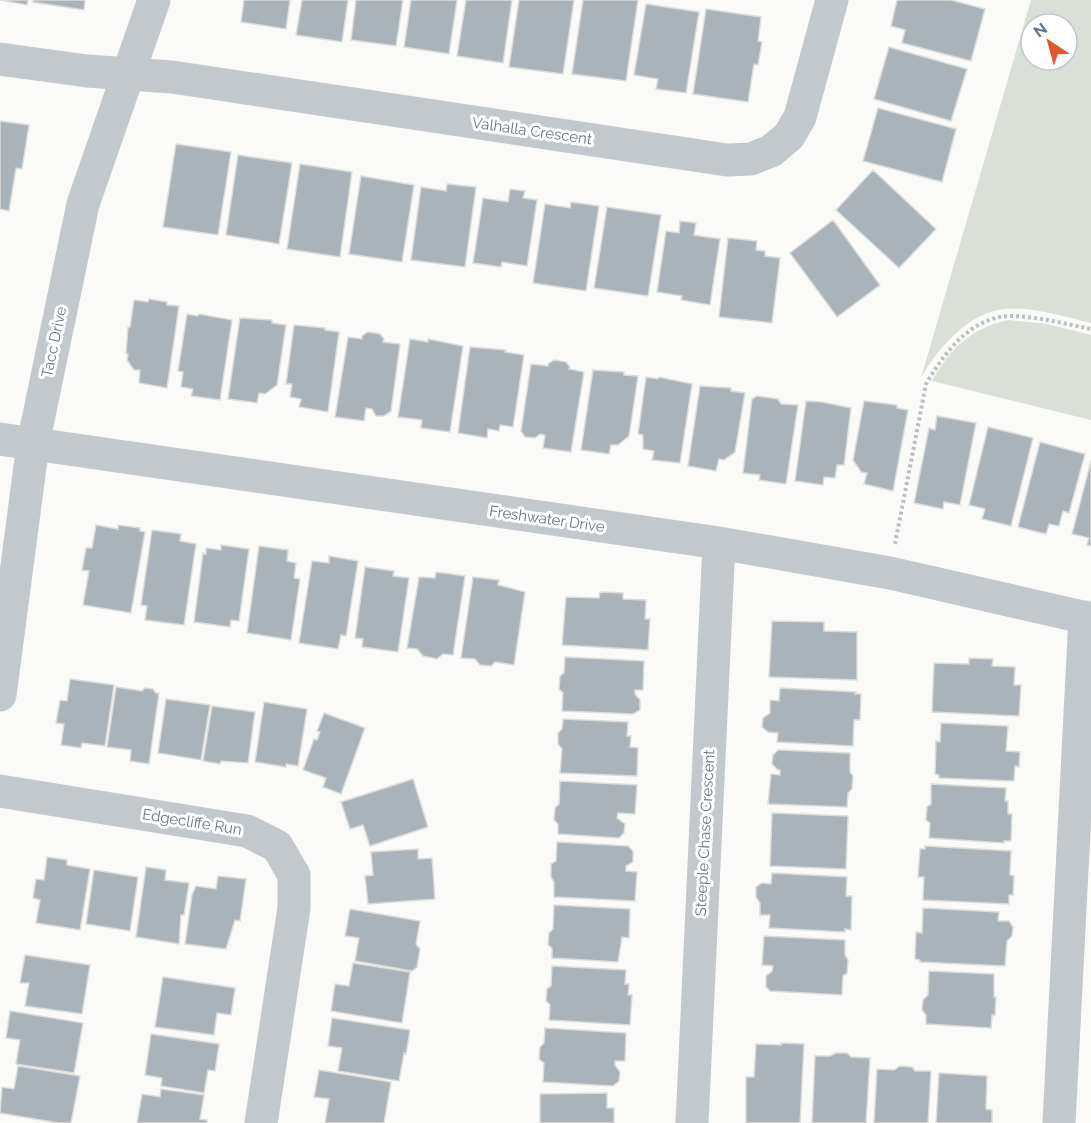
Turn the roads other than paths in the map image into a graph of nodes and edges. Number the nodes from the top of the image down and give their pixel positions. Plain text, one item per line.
1 (154, 0) edge
2 (832, 0) edge
3 (0, 59) edge
4 (127, 74) junction
5 (0, 440) edge
6 (33, 444) junction
7 (719, 543) junction
8 (1088, 618) edge
9 (0, 695) edge
10 (0, 791) edge
11 (261, 1123) edge
12 (692, 1123) edge
13 (1059, 1123) edge

1 - 4 street, Tacc Drive
2 - 4 street, Valhalla Crescent
3 - 4 street, Valhalla Crescent
4 - 6 street, Tacc Drive
5 - 6 street, Freshwater Drive
6 - 7 street, Freshwater Drive
6 - 9 street, Tacc Drive
7 - 8 street, Freshwater Drive
7 - 12 street, Steeple Chase Crescent
8 - 13 street
10 - 11 street, Edgecliffe Run

